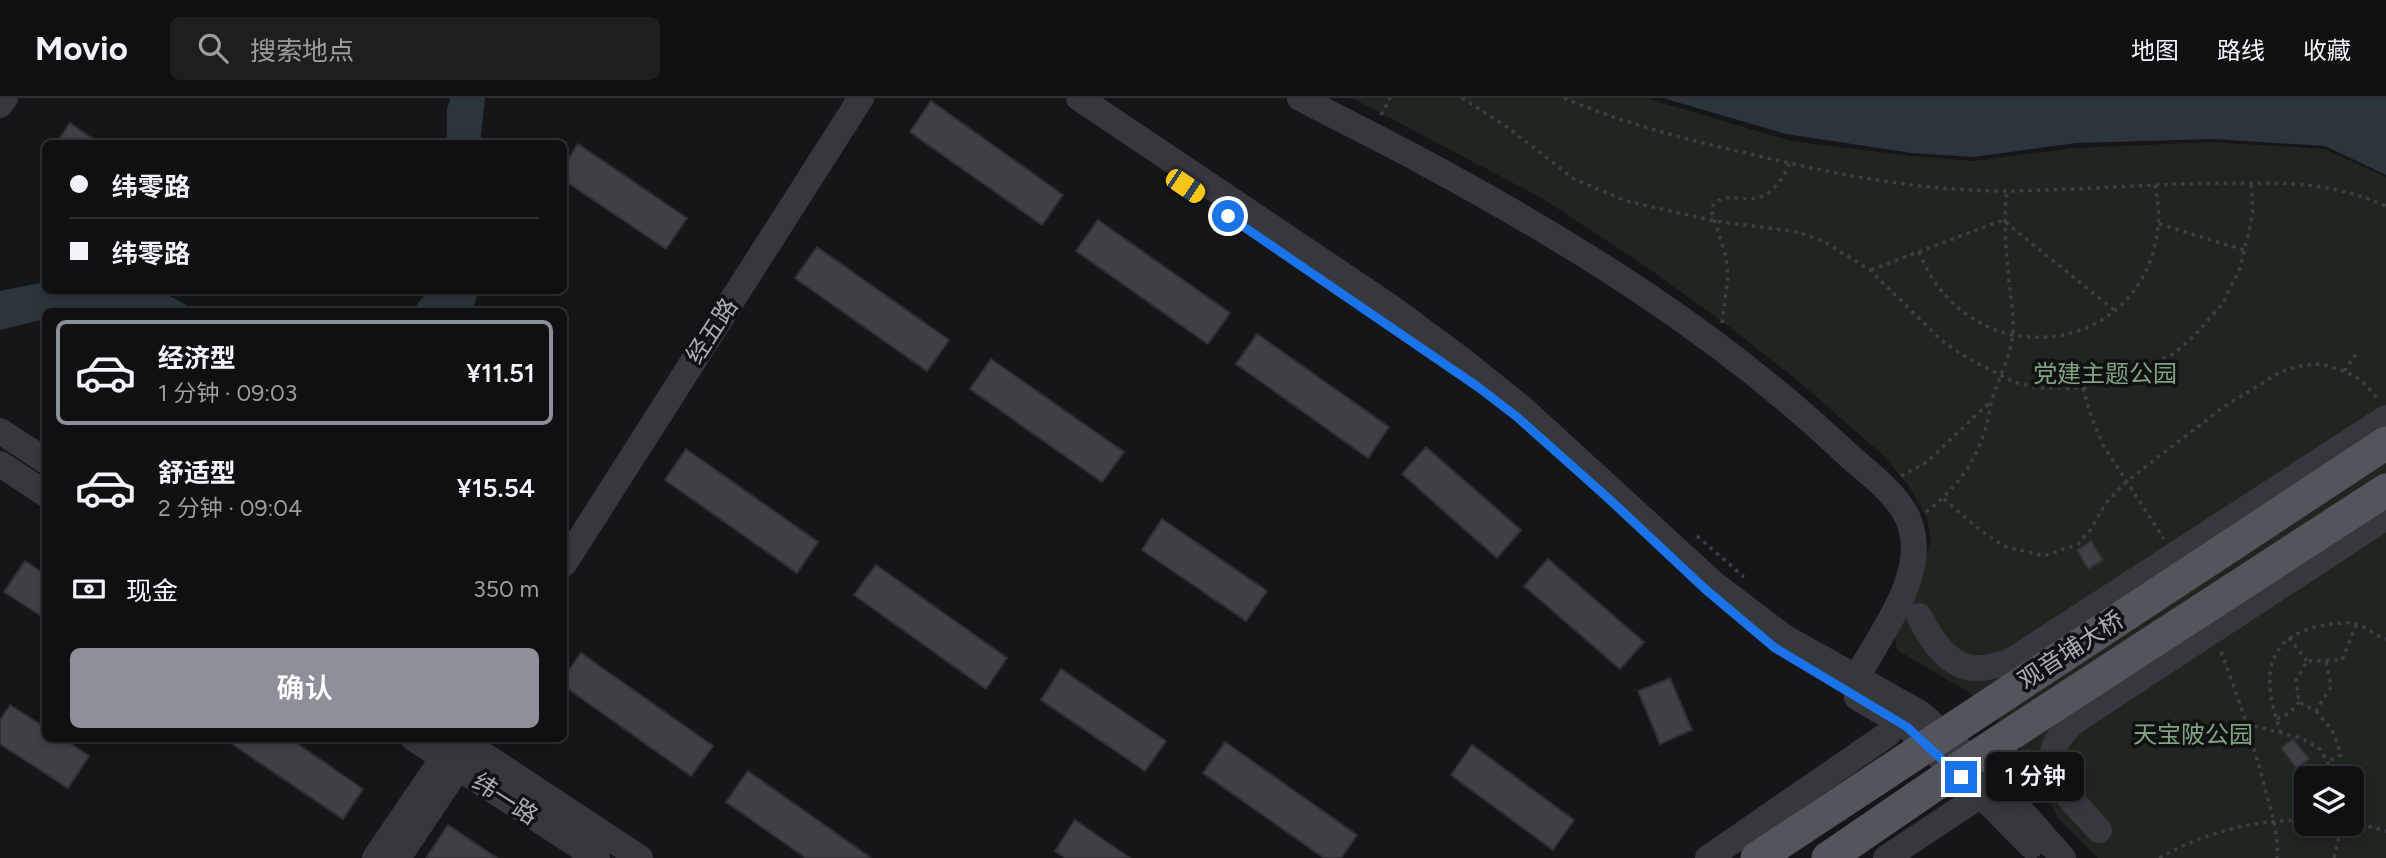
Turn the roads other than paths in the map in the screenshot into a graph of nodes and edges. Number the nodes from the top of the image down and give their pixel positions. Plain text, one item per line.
1 (5, 98) edge
2 (847, 98) edge
3 (861, 98) edge
4 (1055, 98) edge
5 (1079, 98) edge
6 (1300, 98) edge
7 (0, 105) edge
8 (2384, 411) edge
9 (0, 431) edge
10 (2386, 443) edge
11 (42, 458) edge
12 (0, 464) edge
13 (2386, 490) edge
14 (42, 491) edge
15 (2386, 517) edge
16 (567, 535) edge
17 (567, 559) edge
18 (1919, 616) dead end
19 (1861, 670) dead end
20 (1888, 734) dead end
21 (428, 742) edge
22 (451, 748) edge
23 (1972, 801) dead end
24 (2099, 830) dead end
25 (375, 858) edge
26 (398, 858) edge
27 (597, 858) edge
28 (640, 858) edge
29 (1708, 858) edge
30 (1757, 858) edge
31 (1828, 858) edge
32 (1886, 858) edge
33 (2041, 858) edge
34 (2063, 858) edge

1 - 7 street
2 - 16 street
3 - 17 street, 经五路
4 - 33 street
5 - 34 street
6 - 19 street
8 - 18 street, bridge
9 - 11 street
10 - 30 main road, 观音埔大桥, bridge
12 - 14 street
13 - 31 main road, 观音埔大桥, bridge
15 - 24 street, bridge
20 - 29 street
21 - 22 street, 纬一路
22 - 25 street
22 - 26 street
22 - 27 street, 纬一路
22 - 28 street, 纬一路
23 - 32 street

